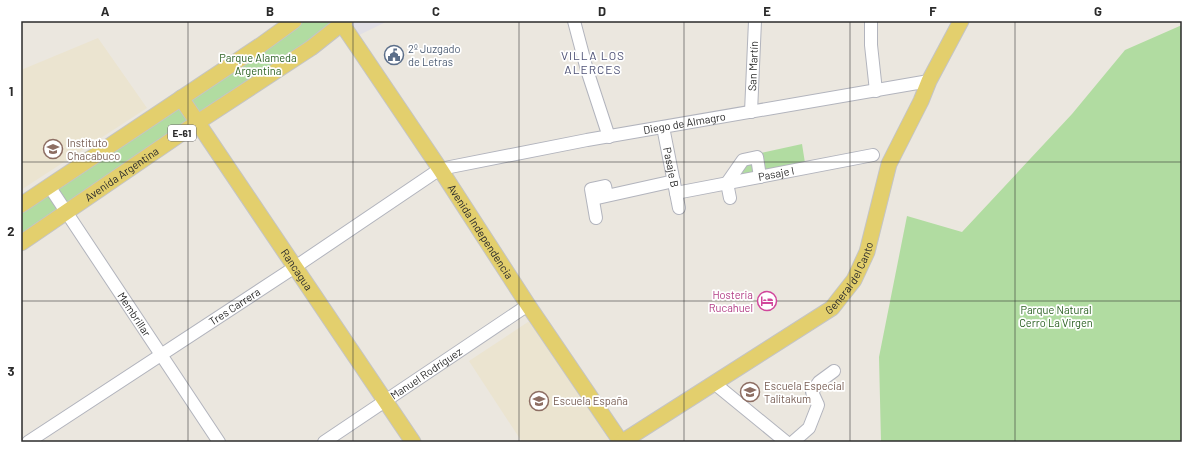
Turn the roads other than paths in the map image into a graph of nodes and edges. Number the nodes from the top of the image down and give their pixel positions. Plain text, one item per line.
1 (294, 21) edge
2 (574, 21) edge
3 (755, 21) edge
4 (871, 21) edge
5 (961, 21) edge
6 (343, 22) edge
7 (929, 82) junction
8 (876, 91) junction
9 (181, 98) junction
10 (751, 112) junction
11 (198, 122) junction
12 (663, 127) junction
13 (609, 137) junction
14 (873, 155) dead end
15 (440, 169) junction
16 (760, 177) junction
17 (674, 181) junction
18 (727, 183) junction
19 (49, 186) junction
20 (676, 193) junction
21 (730, 198) dead end
22 (21, 204) edge
23 (679, 208) dead end
24 (67, 213) junction
25 (596, 218) dead end
26 (21, 243) edge
27 (295, 267) junction
28 (528, 305) junction
29 (161, 355) junction
30 (834, 371) dead end
31 (714, 383) junction
32 (385, 401) junction
33 (28, 442) edge
34 (219, 442) edge
35 (324, 442) edge
36 (413, 442) edge
37 (622, 442) edge
38 (786, 442) edge
39 (793, 442) edge

1 - 9 main road, E-61
2 - 13 street
3 - 10 street, San Martín
4 - 8 street
5 - 7 main road, General del Canto
6 - 11 main road, Avenida Argentina / E-61
6 - 15 main road, Avenida Independencia
7 - 8 street, Diego de Almagro
7 - 31 main road, General del Canto
8 - 10 street, Diego de Almagro
9 - 11 main road, Rancagua
9 - 19 main road, E-61
10 - 12 street, Diego de Almagro
11 - 24 main road, Avenida Argentina / E-61
11 - 27 main road, Rancagua
12 - 13 street, Diego de Almagro
12 - 17 street, Pasaje B
13 - 15 street, Diego de Almagro
14 - 16 street, Pasaje I
15 - 27 street, Tres Carrera
15 - 28 main road, Avenida Independencia
16 - 18 street, Pasaje I
16 - 18 street, Pasaje I
17 - 20 street, Pasaje B
17 - 25 street
18 - 20 street, Pasaje I
18 - 21 street
19 - 22 main road, E-61
19 - 24 street, Membrillar
20 - 23 street, Pasaje B
24 - 26 main road, Avenida Argentina / E-61
24 - 29 street, Membrillar
27 - 29 street, Tres Carrera
27 - 32 main road, Rancagua
28 - 32 street, Manuel Rodríguez
28 - 37 main road, Avenida Independencia
29 - 33 street, Tres Carrera
29 - 34 street, Membrillar
30 - 39 street
31 - 37 main road, General del Canto
31 - 38 street
32 - 35 street, Manuel Rodríguez
32 - 36 main road, Rancagua

